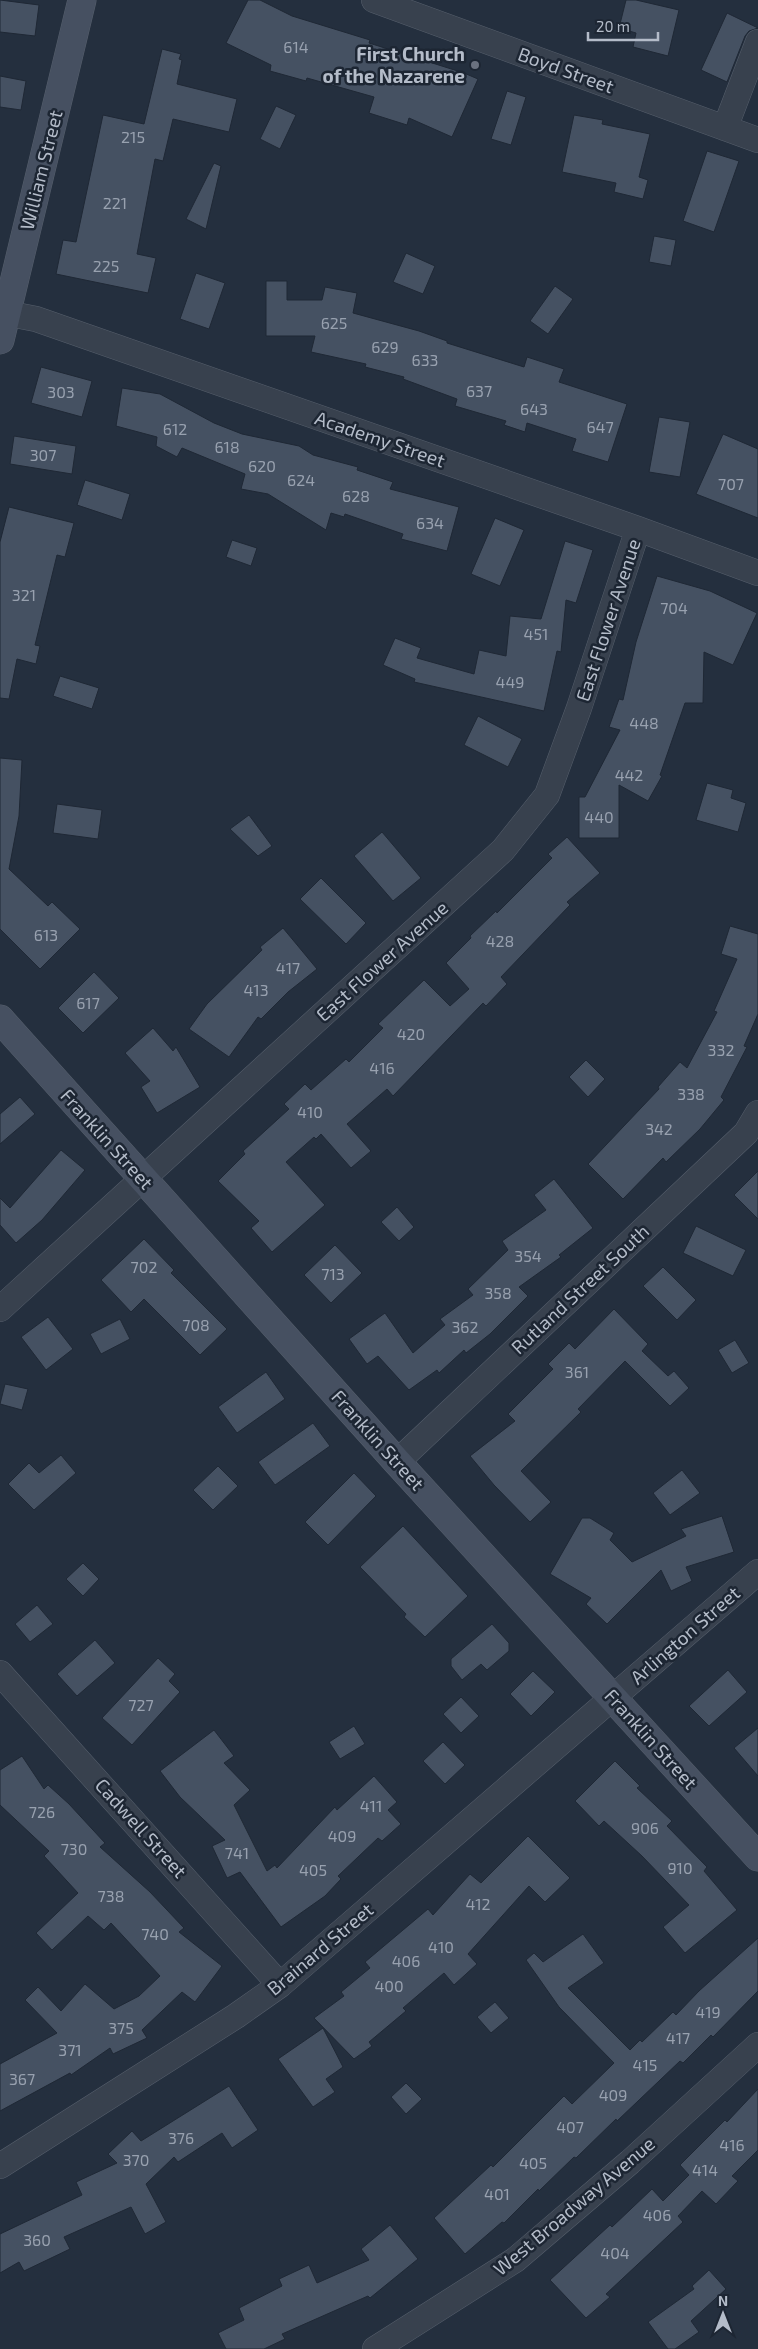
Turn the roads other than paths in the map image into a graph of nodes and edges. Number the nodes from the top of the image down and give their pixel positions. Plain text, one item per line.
1 (82, 0) edge
2 (374, 0) edge
3 (758, 42) edge
4 (725, 128) junction
5 (758, 140) edge
6 (3, 313) edge
7 (0, 340) edge
8 (638, 529) junction
9 (758, 573) edge
10 (0, 1019) edge
11 (758, 1113) edge
12 (143, 1180) junction
13 (0, 1309) edge
14 (397, 1462) junction
15 (758, 1572) edge
16 (0, 1673) edge
17 (613, 1697) junction
18 (758, 1857) edge
19 (280, 1985) junction
20 (758, 2045) edge
21 (0, 2166) edge
22 (375, 2349) edge

1 - 6 street, William Street
2 - 4 street, Boyd Street
3 - 4 street
4 - 5 street, Boyd Street
6 - 7 street, William Street
6 - 8 street, Academy Street
8 - 9 street, Academy Street
8 - 12 street, East Flower Avenue
10 - 12 street, Franklin Street
11 - 14 street, Rutland Street South
12 - 13 street, East Flower Avenue
12 - 14 street, Franklin Street
14 - 17 street, Franklin Street
15 - 17 street, Arlington Street
16 - 19 street, Cadwell Street
17 - 18 street, Franklin Street
17 - 19 street, Brainard Street
19 - 21 street, Brainard Street
20 - 22 street, West Broadway Avenue

